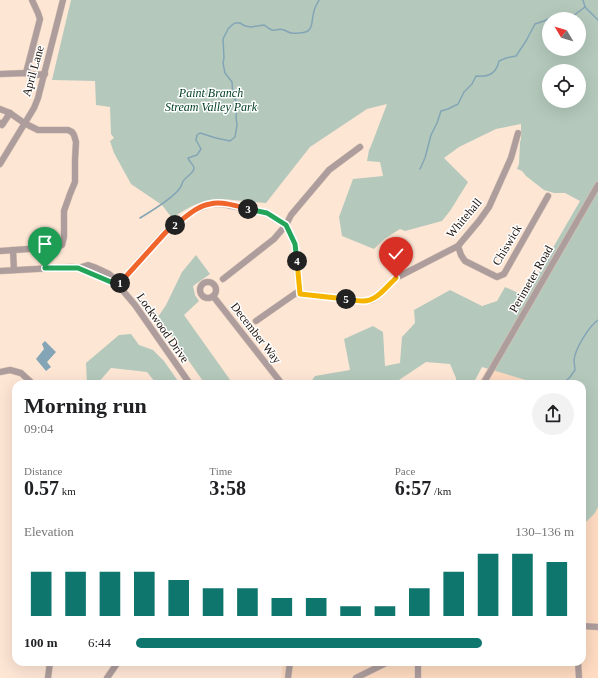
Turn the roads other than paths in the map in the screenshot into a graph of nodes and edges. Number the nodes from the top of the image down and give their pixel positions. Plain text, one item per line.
1 (32, 0) edge
2 (59, 0) edge
3 (63, 0) edge
4 (61, 10) junction
5 (26, 73) junction
6 (0, 74) edge
7 (45, 74) junction
8 (0, 109) edge
9 (10, 113) junction
10 (0, 123) edge
11 (24, 123) junction
12 (518, 133) dead end
13 (360, 147) dead end
14 (0, 164) edge
15 (598, 185) edge
16 (548, 196) dead end
17 (286, 225) junction
18 (458, 246) junction
19 (14, 250) junction
20 (0, 251) edge
21 (14, 270) junction
22 (0, 271) edge
23 (223, 279) dead end
24 (118, 285) junction
25 (300, 292) junction
26 (213, 296) dead end
27 (256, 321) dead end
28 (0, 372) edge
29 (29, 380) edge
30 (187, 380) edge
31 (279, 380) edge
32 (485, 380) edge
33 (586, 626) edge
34 (598, 627) edge
35 (50, 666) edge
36 (115, 666) edge
37 (290, 666) edge
38 (380, 666) edge
39 (418, 666) edge
40 (578, 666) edge
41 (48, 678) edge
42 (107, 678) edge
43 (288, 678) edge
44 (356, 678) edge
45 (418, 678) edge
46 (579, 678) edge

1 - 5 street
2 - 4 street
3 - 4 street, April Lane
4 - 7 street, April Lane
5 - 6 street
5 - 7 street
7 - 11 street, April Lane
8 - 9 street
9 - 10 street
9 - 11 street
11 - 14 street, April Lane
11 - 19 street
12 - 18 street, Whitehall
13 - 17 street
15 - 32 street, Perimeter Road
16 - 18 street, Chiswick
17 - 23 street
17 - 24 street
17 - 25 street
18 - 25 street, Whitehall
19 - 20 street
19 - 21 street
21 - 22 street, Lockwood Drive
21 - 24 street, Lockwood Drive
24 - 30 street, Lockwood Drive
25 - 27 street
26 - 31 street, December Way
28 - 29 street
33 - 34 street
35 - 41 street
36 - 42 street
37 - 43 street
38 - 44 street
39 - 45 street
40 - 46 street

